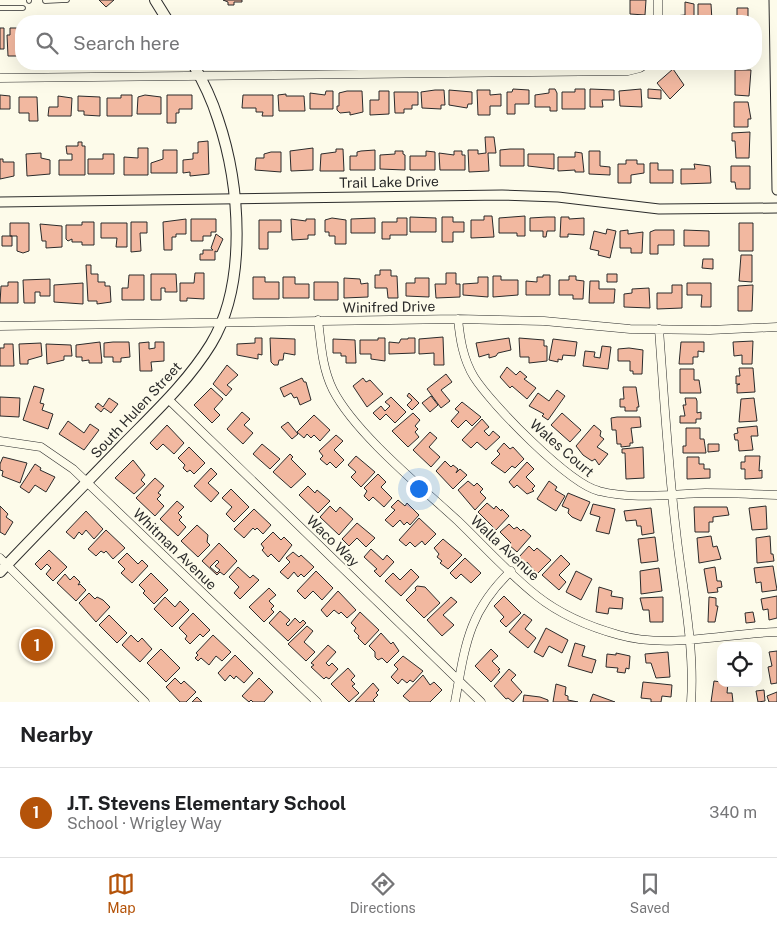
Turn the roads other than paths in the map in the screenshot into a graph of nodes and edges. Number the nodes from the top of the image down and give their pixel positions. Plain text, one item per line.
1 (67, 0) edge
2 (155, 0) edge
3 (658, 0) edge
4 (774, 0) edge
5 (45, 1) edge
6 (0, 8) edge
7 (23, 8) dead end
8 (164, 15) edge
9 (658, 15) edge
10 (196, 70) edge
11 (632, 70) edge
12 (200, 76) junction
13 (0, 78) edge
14 (777, 190) edge
15 (234, 199) junction
16 (0, 202) edge
17 (777, 208) edge
18 (458, 319) junction
19 (318, 320) junction
20 (221, 322) junction
21 (0, 326) edge
22 (777, 327) edge
23 (659, 329) junction
24 (168, 399) junction
25 (0, 441) edge
26 (87, 482) junction
27 (777, 495) edge
28 (672, 496) junction
29 (2, 565) edge
30 (511, 571) junction
31 (777, 632) edge
32 (688, 638) junction
33 (459, 681) junction
34 (145, 702) edge
35 (317, 702) edge
36 (455, 702) edge
37 (481, 702) edge
38 (691, 702) edge

1 - 5 lane
2 - 8 main road
3 - 9 street
4 - 14 street
6 - 7 lane
10 - 12 main road, South Hulen Street
11 - 12 street
12 - 13 street
12 - 15 main road, South Hulen Street
15 - 16 street, Trail Lake Drive
15 - 17 street, Trail Lake Drive
15 - 20 main road, South Hulen Street
18 - 19 street, Winifred Drive
18 - 23 street, Winifred Drive
18 - 28 street, Wales Court
19 - 20 street, Winifred Drive
19 - 30 street, Walla Avenue
20 - 21 street, Winifred Drive
20 - 24 main road, South Hulen Street
22 - 23 street, Winifred Drive
23 - 28 street
24 - 26 main road, South Hulen Street
24 - 33 street, Waco Way
25 - 26 street, Whitman Avenue
26 - 29 main road, South Hulen Street
26 - 35 street, Whitman Avenue
27 - 28 street, Wales Court
28 - 32 street
29 - 34 street
30 - 32 street, Walla Avenue
30 - 33 street
31 - 32 street, Walla Avenue
32 - 38 street
33 - 36 street
33 - 37 street, Waco Way

